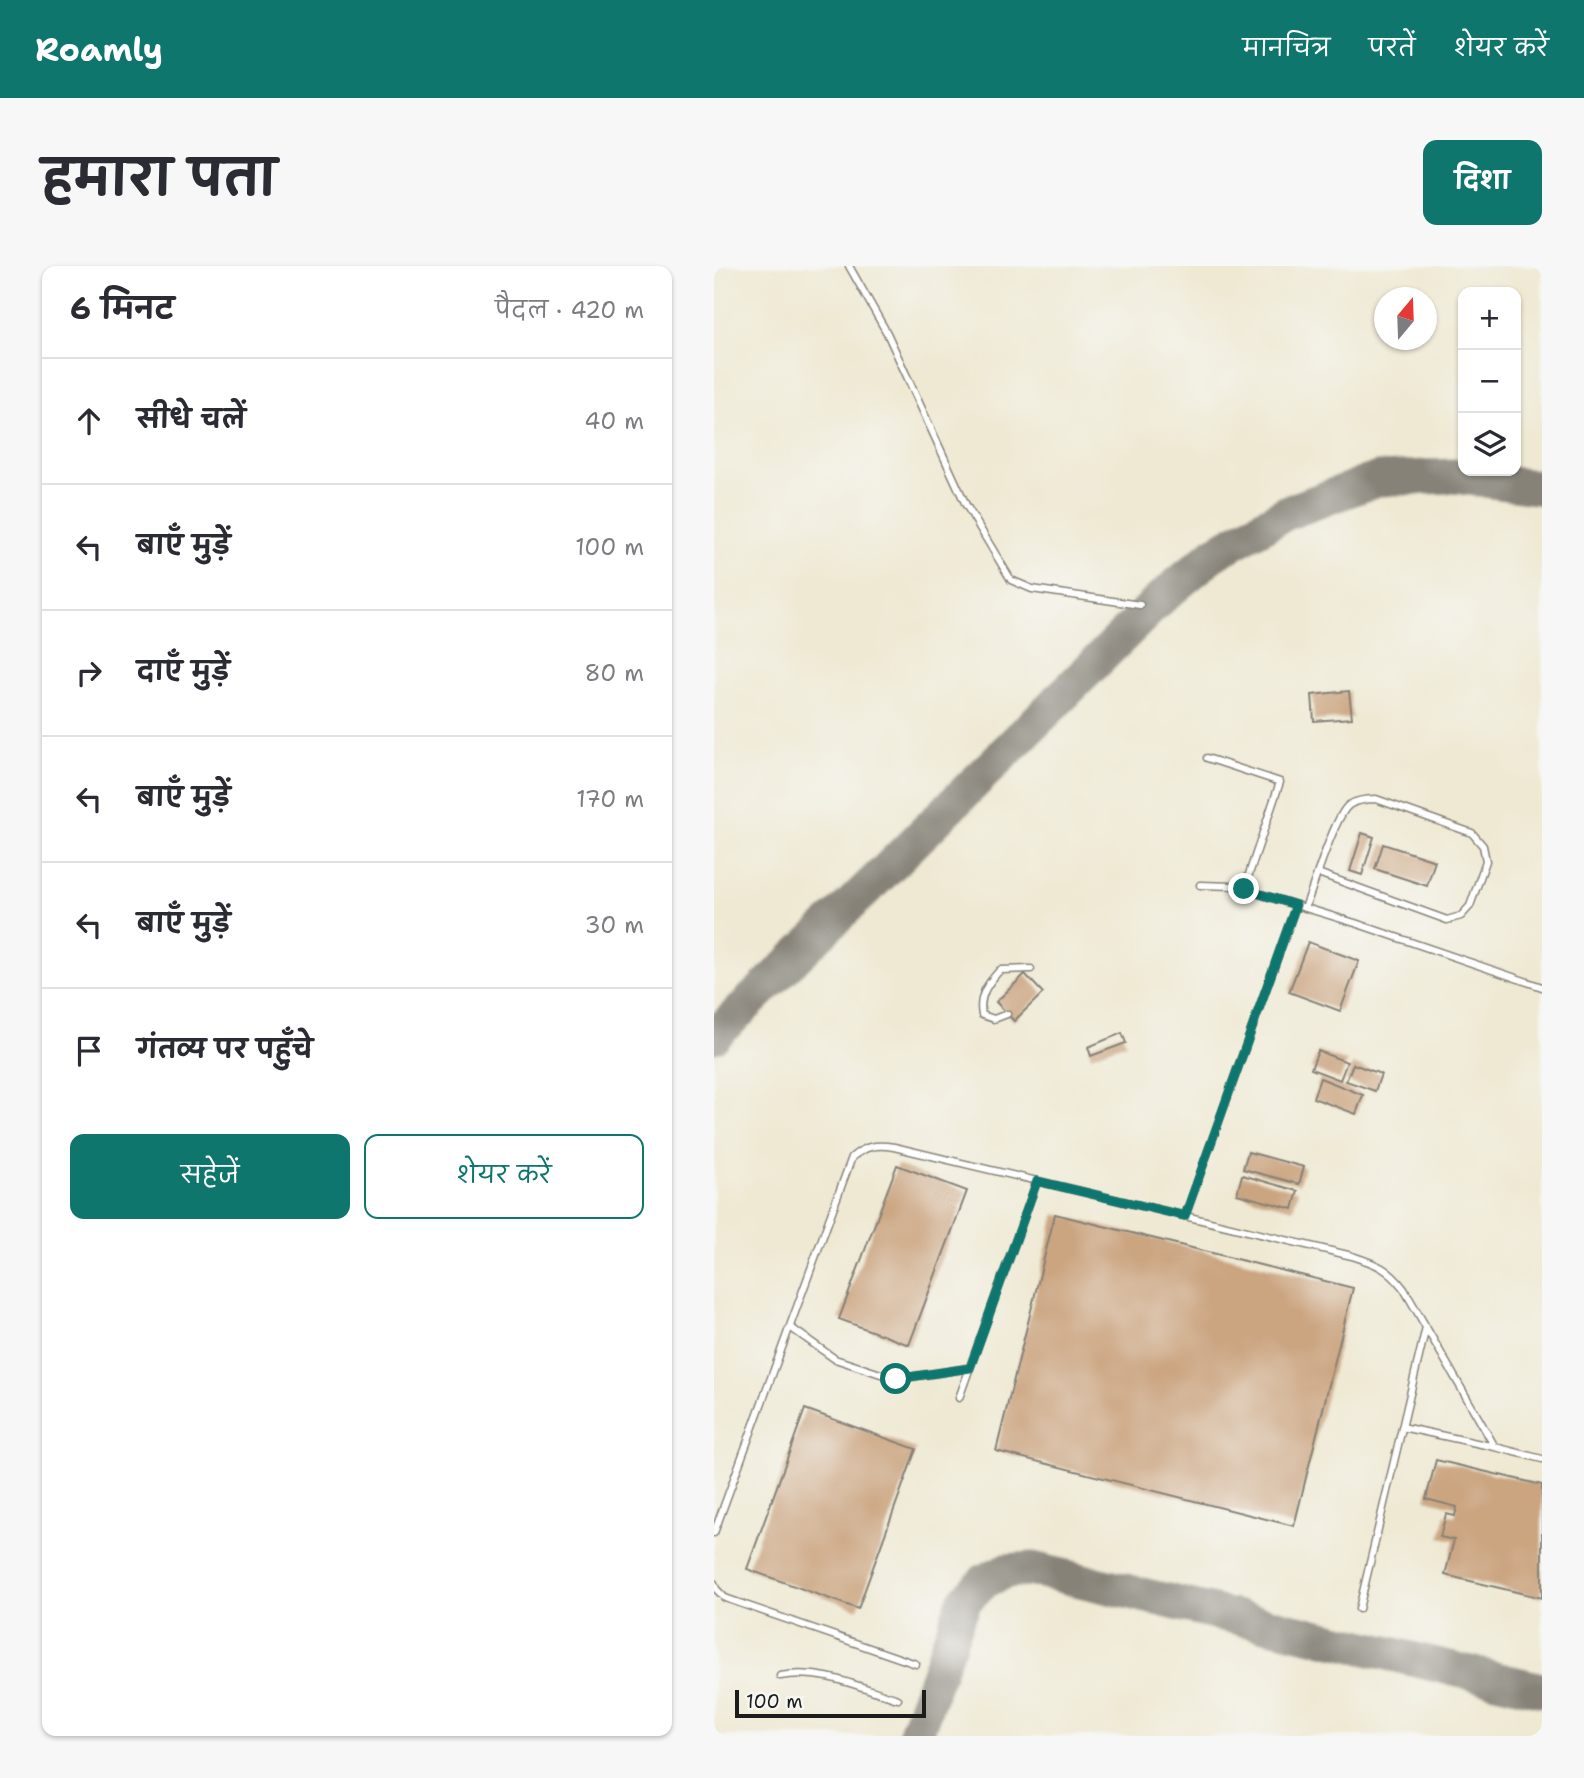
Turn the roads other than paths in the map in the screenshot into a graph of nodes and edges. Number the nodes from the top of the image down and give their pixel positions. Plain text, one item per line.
1 (849, 266) edge
2 (1140, 605) dead end
3 (1207, 758) dead end
4 (1318, 873) junction
5 (1200, 885) dead end
6 (1244, 889) junction
7 (1296, 905) junction
8 (1305, 908) junction
9 (1031, 969) dead end
10 (1542, 986) edge
11 (1007, 1014) dead end
12 (1037, 1181) junction
13 (1185, 1216) junction
14 (790, 1327) junction
15 (1426, 1327) junction
16 (970, 1368) junction
17 (959, 1398) dead end
18 (1402, 1427) junction
19 (1495, 1447) junction
20 (1542, 1459) edge
21 (714, 1533) edge
22 (714, 1583) edge
23 (1359, 1609) dead end
24 (916, 1664) dead end
25 (780, 1676) dead end
26 (898, 1699) dead end

1 - 2 lane
3 - 6 lane
4 - 4 lane
4 - 8 lane
5 - 6 lane
6 - 7 lane
7 - 8 lane
7 - 13 lane
8 - 10 lane
9 - 11 lane
12 - 13 lane
12 - 14 lane
12 - 16 lane
13 - 15 lane
14 - 16 lane
14 - 21 lane
15 - 18 lane
15 - 19 lane
16 - 17 lane
18 - 19 lane
18 - 23 lane
19 - 20 lane
22 - 24 lane
25 - 26 lane

